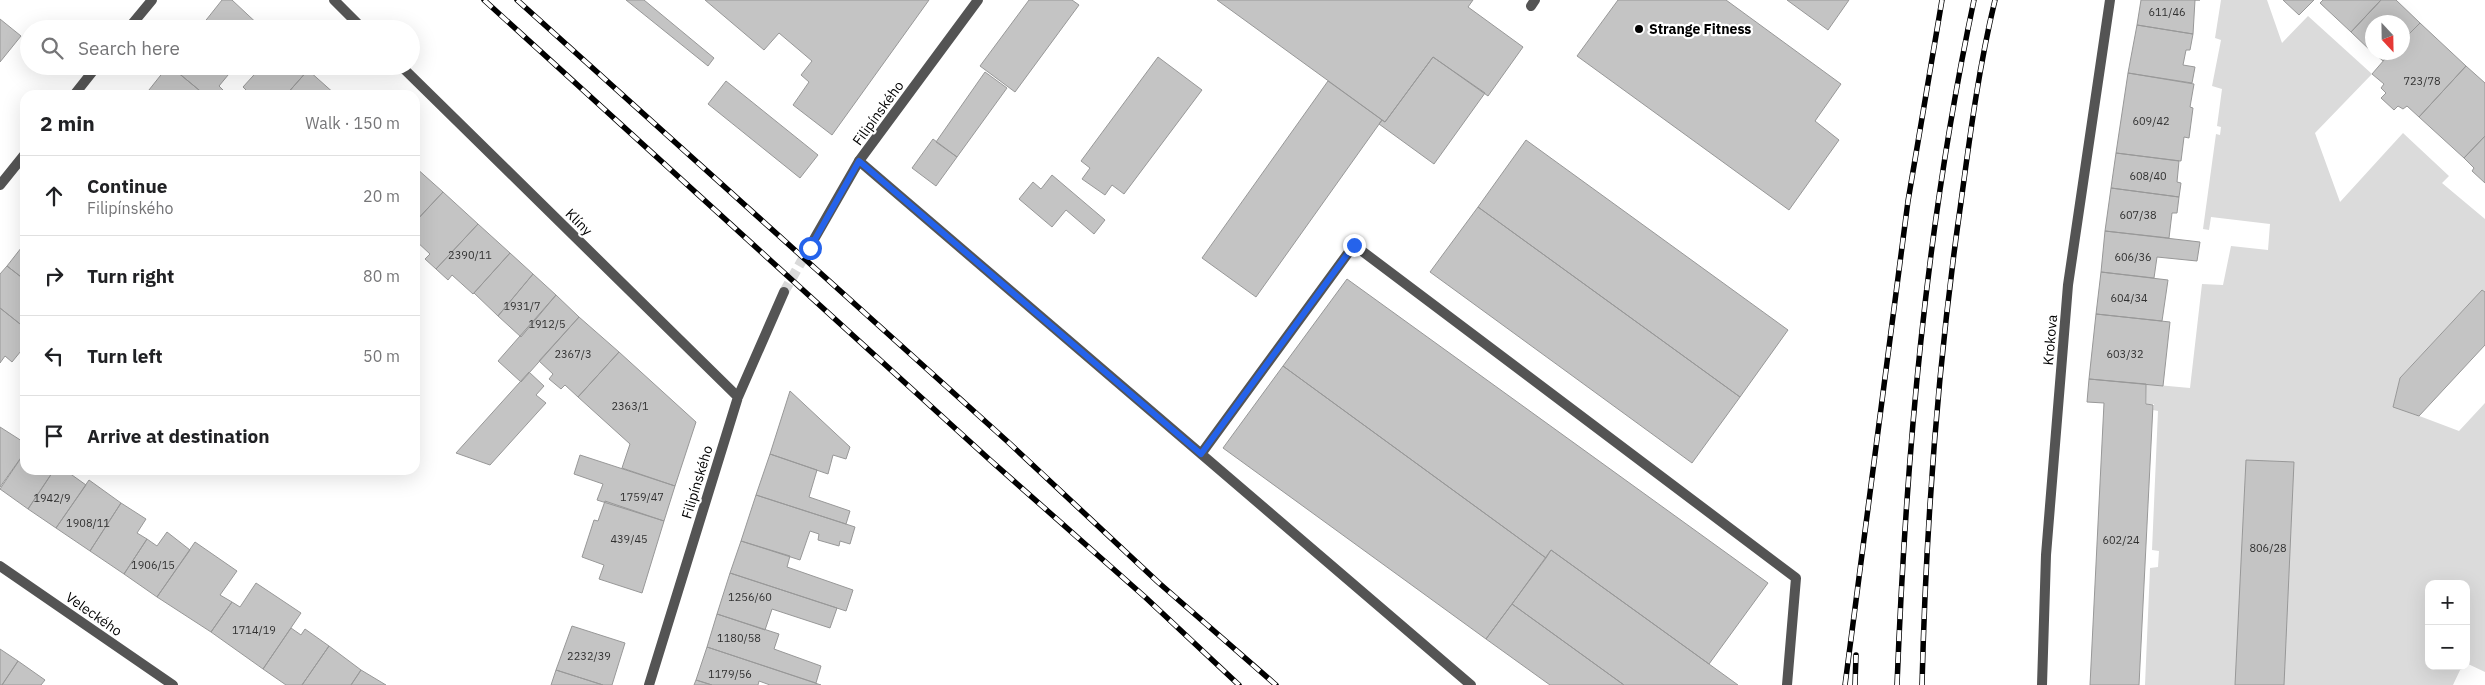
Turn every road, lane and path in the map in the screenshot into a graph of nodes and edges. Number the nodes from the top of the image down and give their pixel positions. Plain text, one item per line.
1 (152, 0) edge
2 (334, 0) edge
3 (978, 0) edge
4 (2110, 0) edge
5 (135, 20) edge
6 (354, 20) edge
7 (90, 75) edge
8 (410, 75) edge
9 (78, 90) edge
10 (20, 160) edge
11 (859, 161) junction
12 (0, 185) edge
13 (810, 248) tunnel mouth
14 (784, 292) tunnel mouth
15 (738, 397) junction
16 (1201, 454) junction
17 (0, 566) edge
18 (173, 685) edge
19 (649, 685) edge
20 (1471, 685) edge
21 (1787, 685) edge
22 (2042, 685) edge

1 - 5 street
2 - 6 street
3 - 11 street, Filipínského
4 - 22 street, Krokova
7 - 9 street
8 - 15 street, Klíny
10 - 12 street
11 - 13 street, Filipínského
11 - 16 street
14 - 15 street, Filipínského
15 - 19 street, Filipínského
16 - 20 street
16 - 21 street
17 - 18 street, Veleckého

